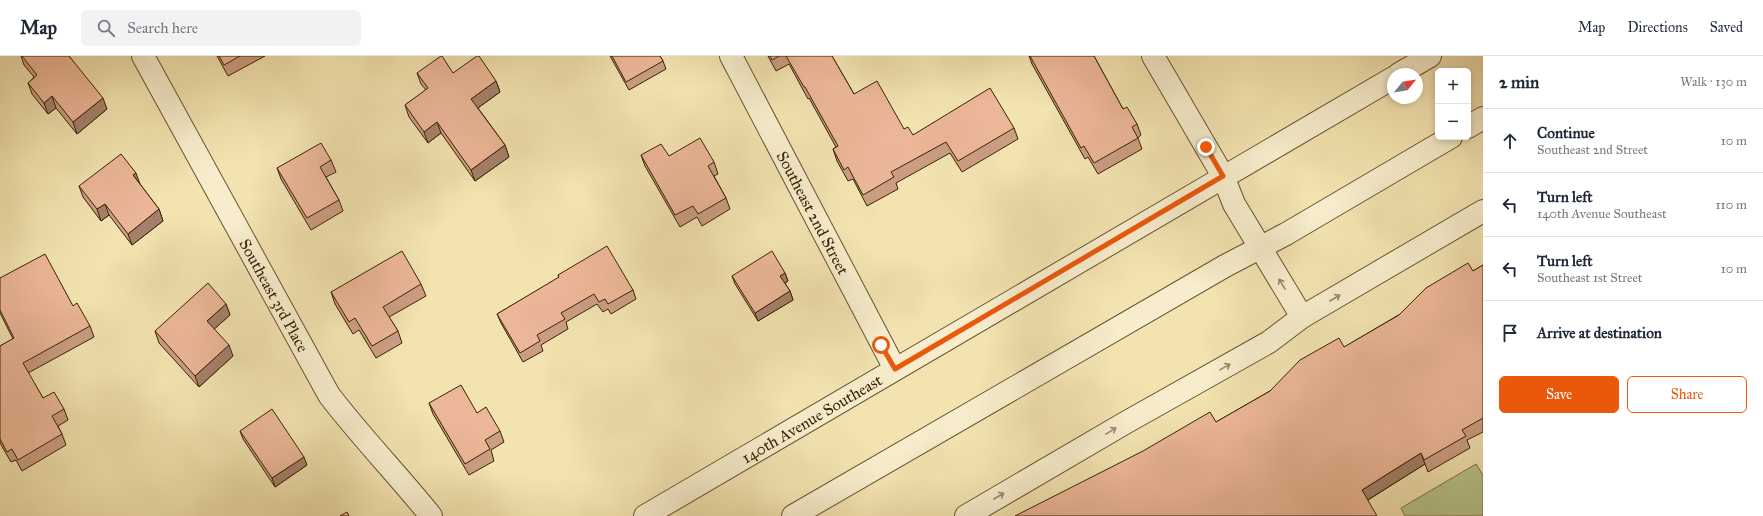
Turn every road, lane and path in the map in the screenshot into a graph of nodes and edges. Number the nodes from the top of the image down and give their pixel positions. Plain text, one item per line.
1 (143, 56) edge
2 (731, 56) edge
3 (1153, 56) edge
4 (1430, 56) edge
5 (1409, 68) edge
6 (1387, 81) edge
7 (1483, 118) edge
8 (1471, 125) edge
9 (1446, 140) edge
10 (1223, 176) junction
11 (1483, 211) edge
12 (1260, 247) junction
13 (1302, 317) junction
14 (895, 369) junction
15 (431, 516) edge
16 (645, 516) edge
17 (793, 516) edge
18 (966, 516) edge

1 - 15 street, Southeast 3rd Place
2 - 14 street, Southeast 2nd Street
3 - 10 street
4 - 5 street
6 - 10 street, 140th Avenue Southeast
7 - 8 street
9 - 12 street
10 - 12 street
10 - 14 street, 140th Avenue Southeast
13 -> 11 street
13 -> 12 street
12 - 17 street
18 -> 13 street
14 - 16 street, 140th Avenue Southeast

